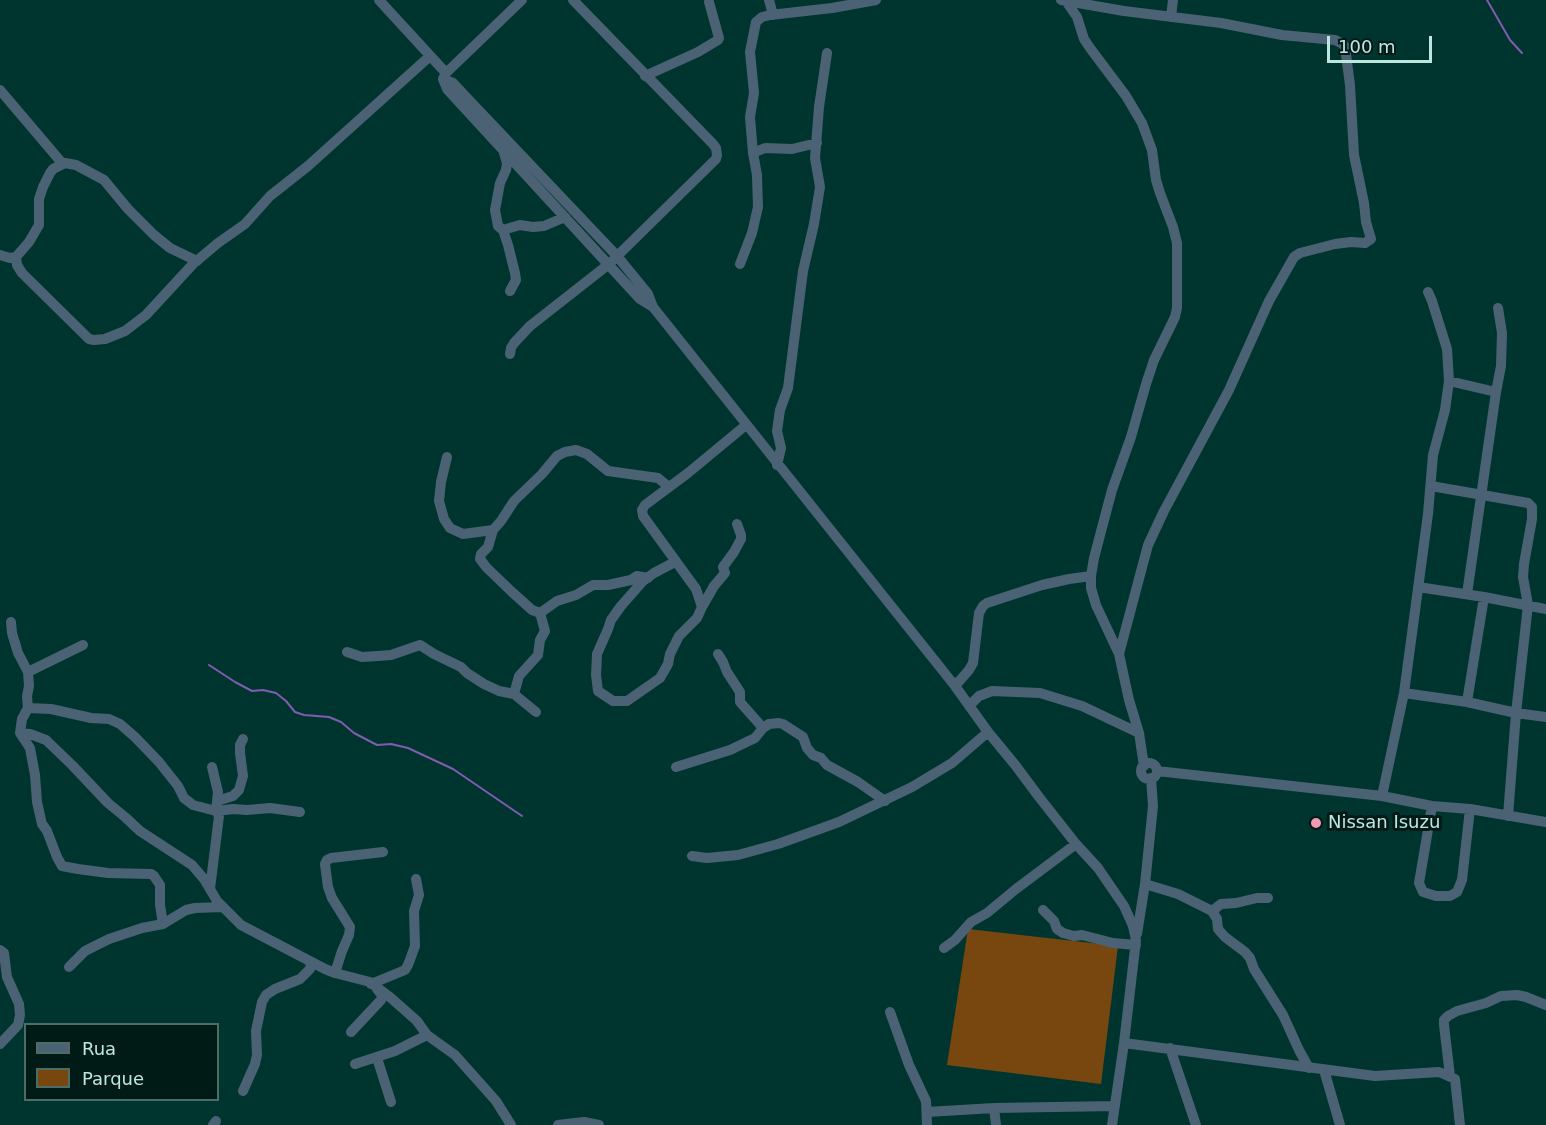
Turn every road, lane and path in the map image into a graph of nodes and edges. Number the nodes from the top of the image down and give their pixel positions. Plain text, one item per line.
1 (379, 0) edge
2 (522, 0) edge
3 (573, 0) edge
4 (769, 0) edge
5 (876, 0) edge
6 (1061, 0) edge
7 (1173, 0) edge
8 (1066, 1) edge
9 (709, 2) dead end
10 (773, 15) junction
11 (1171, 17) junction
12 (827, 53) dead end
13 (430, 57) junction
14 (444, 76) junction
15 (645, 76) junction
16 (0, 90) edge
17 (817, 143) junction
18 (503, 150) junction
19 (753, 153) junction
20 (62, 164) junction
21 (566, 218) junction
22 (581, 226) junction
23 (503, 230) junction
24 (0, 255) edge
25 (16, 256) junction
26 (613, 260) junction
27 (197, 261) junction
28 (740, 264) dead end
29 (510, 291) dead end
30 (1428, 292) dead end
31 (1498, 308) dead end
32 (510, 354) dead end
33 (1449, 381) junction
34 (1496, 392) junction
35 (746, 425) junction
36 (447, 457) dead end
37 (777, 465) junction
38 (1431, 486) junction
39 (669, 487) junction
40 (1481, 496) junction
41 (737, 524) dead end
42 (494, 530) junction
43 (675, 562) junction
44 (1091, 576) junction
45 (648, 578) junction
46 (1418, 587) junction
47 (1467, 594) junction
48 (1484, 597) junction
49 (1528, 605) junction
50 (702, 607) junction
51 (1546, 609) edge
52 (540, 613) junction
53 (11, 622) dead end
54 (83, 645) dead end
55 (347, 652) dead end
56 (718, 654) dead end
57 (1119, 654) junction
58 (28, 672) junction
59 (955, 687) junction
60 (1404, 693) junction
61 (514, 694) junction
62 (1467, 702) junction
63 (969, 706) junction
64 (28, 708) junction
65 (536, 712) dead end
66 (1516, 713) junction
67 (1546, 717) edge
68 (763, 728) junction
69 (988, 732) junction
70 (20, 733) junction
71 (1139, 734) junction
72 (243, 739) dead end
73 (212, 767) dead end
74 (676, 767) dead end
75 (1154, 775) junction
76 (1382, 796) junction
77 (885, 801) junction
78 (216, 806) junction
79 (1432, 806) junction
80 (1470, 809) junction
81 (300, 812) dead end
82 (1508, 816) junction
83 (1546, 822) edge
84 (1076, 844) junction
85 (383, 852) dead end
86 (692, 856) dead end
87 (416, 879) dead end
88 (1145, 884) junction
89 (210, 889) junction
90 (1268, 898) dead end
91 (222, 907) junction
92 (1043, 910) dead end
93 (1212, 910) junction
94 (163, 924) junction
95 (1136, 943) junction
96 (944, 948) dead end
97 (0, 950) edge
98 (311, 962) junction
99 (69, 967) dead end
100 (335, 973) junction
101 (369, 982) junction
102 (1546, 1005) edge
103 (890, 1012) dead end
104 (351, 1032) dead end
105 (427, 1035) junction
106 (1124, 1043) junction
107 (0, 1044) edge
108 (1170, 1048) junction
109 (377, 1058) junction
110 (355, 1064) dead end
111 (1309, 1068) junction
112 (1324, 1070) junction
113 (1450, 1076) junction
114 (243, 1091) dead end
115 (391, 1102) dead end
116 (1115, 1106) junction
117 (994, 1108) junction
118 (927, 1113) junction
119 (511, 1125) edge
120 (558, 1125) edge
121 (599, 1125) edge
122 (927, 1125) edge
123 (996, 1125) edge
124 (1112, 1125) edge
125 (1196, 1125) edge
126 (1340, 1125) edge
127 (1460, 1125) edge

1 - 13 street
2 - 14 street
3 - 15 street
4 - 10 street
5 - 10 street
6 - 8 street
7 - 11 street
8 - 11 street
8 - 44 street
9 - 15 street
10 - 19 street
11 - 57 street
12 - 17 street
13 - 14 street
13 - 27 street
14 - 18 street
14 - 22 street
15 - 26 street
16 - 20 street
17 - 19 street
17 - 37 street
18 - 21 street
18 - 23 street
19 - 28 street
20 - 25 street
20 - 27 street
21 - 22 street
21 - 23 street
22 - 26 street
23 - 29 street
24 - 25 street
25 - 27 street
26 - 32 street
26 - 35 street
30 - 33 street
31 - 34 street
33 - 34 street
33 - 38 street
34 - 40 street
35 - 37 street
35 - 39 street
36 - 42 street
37 - 59 street
38 - 40 street
38 - 46 street
39 - 42 street
39 - 43 street
40 - 47 street
40 - 49 street
41 - 50 street
42 - 52 street
43 - 45 street
43 - 50 street
44 - 57 street
44 - 59 street
45 - 50 street
45 - 52 street
46 - 47 street
46 - 60 street
47 - 48 street
48 - 49 street
48 - 62 street
49 - 51 street
49 - 66 street
52 - 61 street
53 - 58 street
54 - 58 street
55 - 61 street
56 - 68 street
57 - 71 street
58 - 64 street
59 - 63 street
60 - 62 street
60 - 76 street
61 - 65 street
62 - 66 street
63 - 69 street
63 - 71 street
64 - 70 street
64 - 78 street
66 - 67 street
66 - 82 street
68 - 74 street
68 - 77 street
69 - 77 street
69 - 84 street
70 - 89 street
70 - 94 street
71 - 75 street
72 - 78 street
73 - 78 street
75 - 76 street
75 - 88 street
76 - 79 street
77 - 86 street
78 - 81 street
78 - 89 street
79 - 80 street
79 - 80 street
80 - 82 street
82 - 83 street
84 - 95 street
84 - 96 street
85 - 100 street
87 - 101 street
88 - 93 street
88 - 95 street
89 - 91 street
90 - 93 street
91 - 94 street
91 - 98 street
92 - 95 street
93 - 111 street
94 - 99 street
95 - 106 street
97 - 107 street
98 - 100 street
98 - 114 street
100 - 101 street
101 - 104 street
101 - 105 street
102 - 113 street
103 - 118 street
105 - 109 street
105 - 119 street
106 - 108 street
106 - 116 street
108 - 111 street
108 - 125 street
109 - 110 street
109 - 115 street
111 - 112 street
112 - 113 street
112 - 126 street
113 - 127 street
116 - 117 street
116 - 124 street
117 - 118 street
117 - 123 street
118 - 122 street
120 - 121 street

